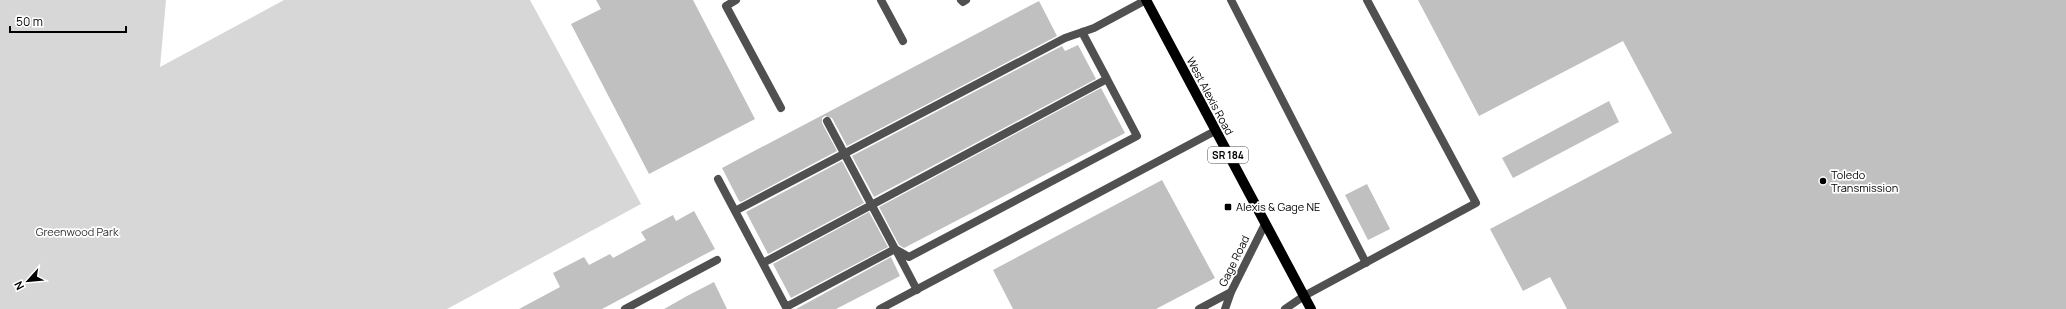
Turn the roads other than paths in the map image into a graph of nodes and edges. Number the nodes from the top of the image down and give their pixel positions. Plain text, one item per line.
1 (736, 0) edge
2 (881, 0) edge
3 (962, 0) edge
4 (966, 0) edge
5 (1146, 0) edge
6 (1231, 0) edge
7 (1367, 0) edge
8 (1082, 32) junction
9 (903, 41) dead end
10 (1107, 79) junction
11 (781, 108) dead end
12 (827, 121) dead end
13 (1215, 131) junction
14 (845, 154) junction
15 (718, 180) dead end
16 (872, 205) junction
17 (735, 211) junction
18 (1265, 224) junction
19 (895, 249) junction
20 (717, 260) dead end
21 (763, 263) junction
22 (1366, 263) junction
23 (917, 290) junction
24 (1231, 292) junction
25 (1304, 296) junction
26 (786, 308) edge
27 (625, 309) edge
28 (880, 309) edge
29 (1199, 309) edge
30 (1225, 309) edge
31 (1285, 309) edge
32 (1311, 309) edge

1 - 11 street
2 - 9 street
3 - 4 street
5 - 8 street
5 - 13 main road, West Alexis Road / SR 184
6 - 22 street
7 - 22 street
8 - 10 street
8 - 14 street
10 - 16 street
10 - 19 street
12 - 14 street
13 - 18 main road, West Alexis Road / SR 184
13 - 23 street
14 - 16 street
14 - 17 street
15 - 17 street
16 - 19 street
16 - 21 street
17 - 21 street
18 - 24 street, Gage Road
18 - 25 main road, West Alexis Road / SR 184
19 - 23 street
19 - 26 street
20 - 27 street
21 - 26 street
22 - 25 street
23 - 28 street
24 - 29 street
24 - 30 street, Gage Road
25 - 31 street
25 - 32 main road, West Alexis Road / SR 184

